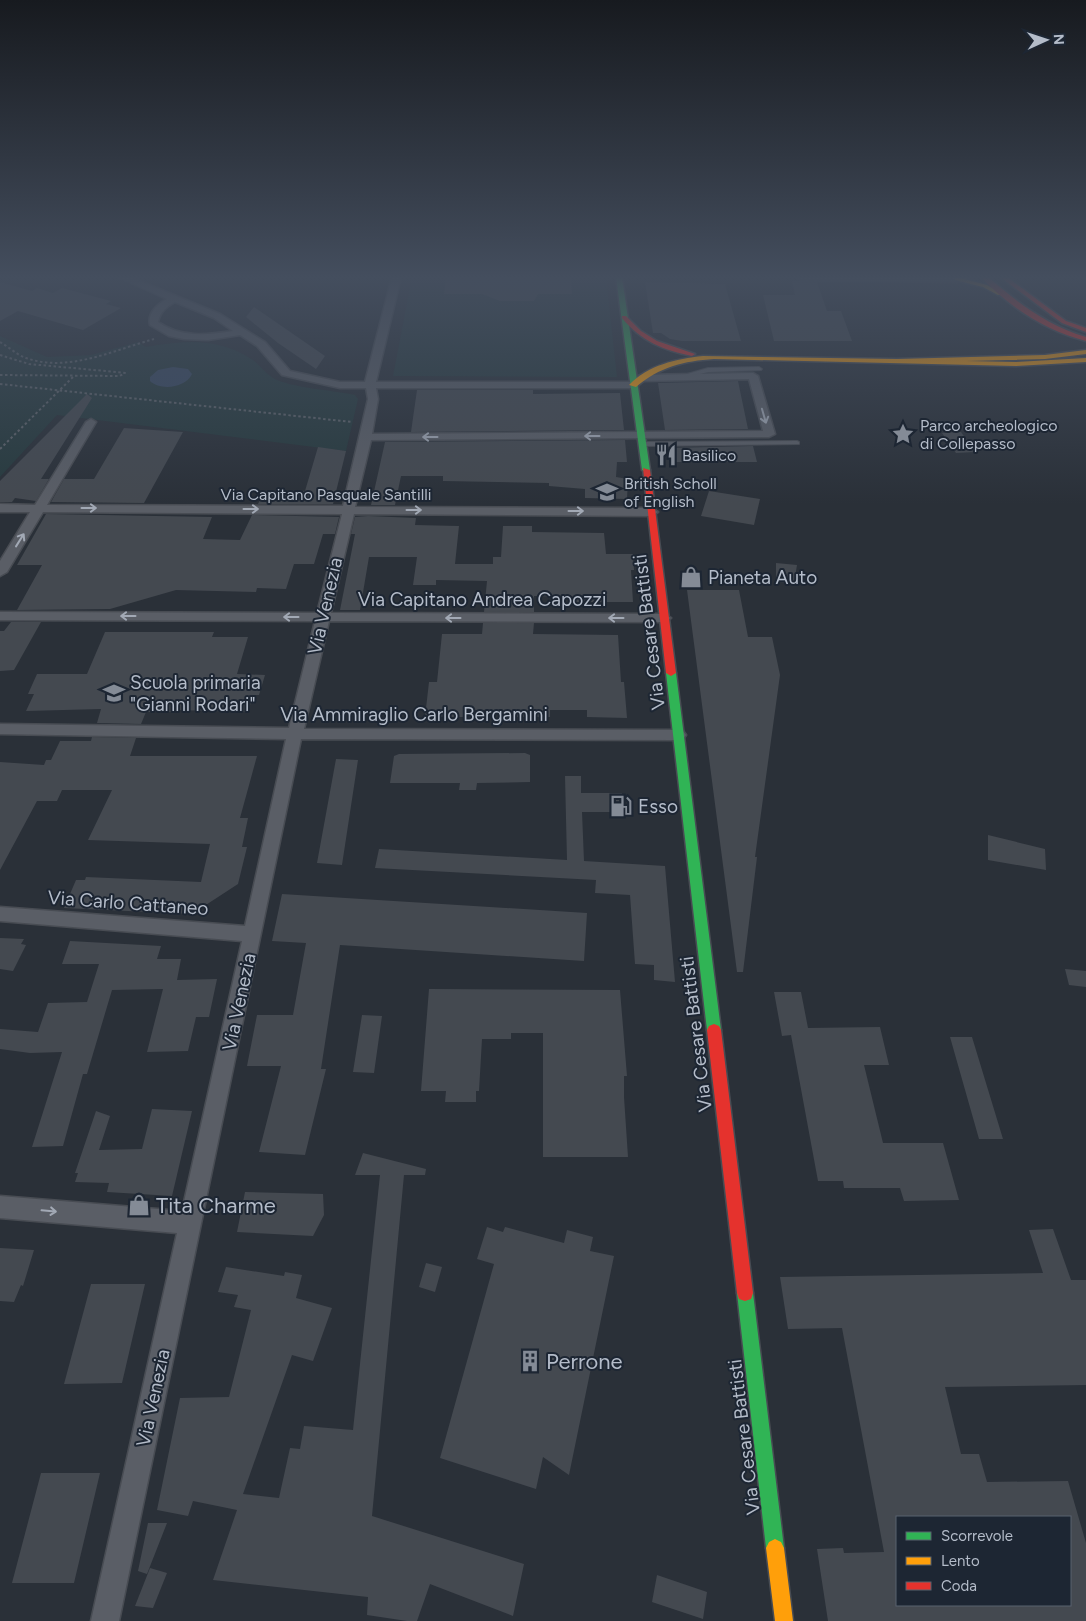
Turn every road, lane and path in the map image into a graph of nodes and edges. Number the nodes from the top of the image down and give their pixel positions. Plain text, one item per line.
1 (18, 353) edge
2 (110, 353) edge
3 (268, 353) edge
4 (378, 353) edge
5 (631, 353) edge
6 (688, 353) edge
7 (1081, 353) edge
8 (0, 355) edge
9 (740, 358) junction
10 (900, 360) junction
11 (1086, 361) edge
12 (759, 369) dead end
13 (0, 375) edge
14 (75, 376) junction
15 (679, 377) junction
16 (637, 382) junction
17 (0, 384) edge
18 (370, 384) junction
19 (60, 390) junction
20 (91, 422) dead end
21 (361, 430) junction
22 (641, 438) junction
23 (797, 443) dead end
24 (0, 449) edge
25 (0, 508) edge
26 (40, 508) junction
27 (348, 510) junction
28 (652, 512) junction
29 (0, 572) edge
30 (0, 616) edge
31 (322, 617) junction
32 (664, 618) junction
33 (0, 729) edge
34 (296, 734) junction
35 (678, 735) junction
36 (0, 914) edge
37 (253, 934) junction
38 (0, 1207) edge
39 (191, 1224) junction
40 (105, 1621) edge
41 (784, 1621) edge

1 - 2 path
3 - 18 street
4 - 18 street, Via Venezia
5 - 16 main road, Via Cesare Battisti
6 - 9 main road
7 - 10 main road
8 - 14 path
9 - 10 main road
9 - 16 main road
10 - 11 main road
12 - 15 lane
13 - 14 path
14 - 19 path
15 - 16 street
15 -> 22 street
16 - 18 street
16 - 22 main road, Via Cesare Battisti
17 - 19 path
18 - 21 street, Via Venezia
19 - 21 path
19 - 24 path
20 - 26 street
22 -> 21 street
21 - 27 street, Via Venezia
22 - 23 lane
22 - 28 main road, Via Cesare Battisti
25 - 26 street, Via Capitano Pasquale Santilli
26 -> 27 street, Via Capitano Pasquale Santilli
29 -> 26 street
27 -> 28 street, Via Capitano Pasquale Santilli
27 - 31 street, Via Venezia
28 - 32 main road, Via Cesare Battisti
31 -> 30 street, Via Capitano Andrea Capozzi
32 -> 31 street, Via Capitano Andrea Capozzi
31 - 34 street, Via Venezia
32 - 35 main road, Via Cesare Battisti
33 - 34 street, Via Ammiraglio Carlo Bergamini
34 - 35 street, Via Ammiraglio Carlo Bergamini
34 - 37 street, Via Venezia
35 - 41 main road, Via Cesare Battisti
36 - 37 street, Via Carlo Cattaneo
37 - 39 street, Via Venezia
38 -> 39 street
39 - 40 street, Via Venezia

